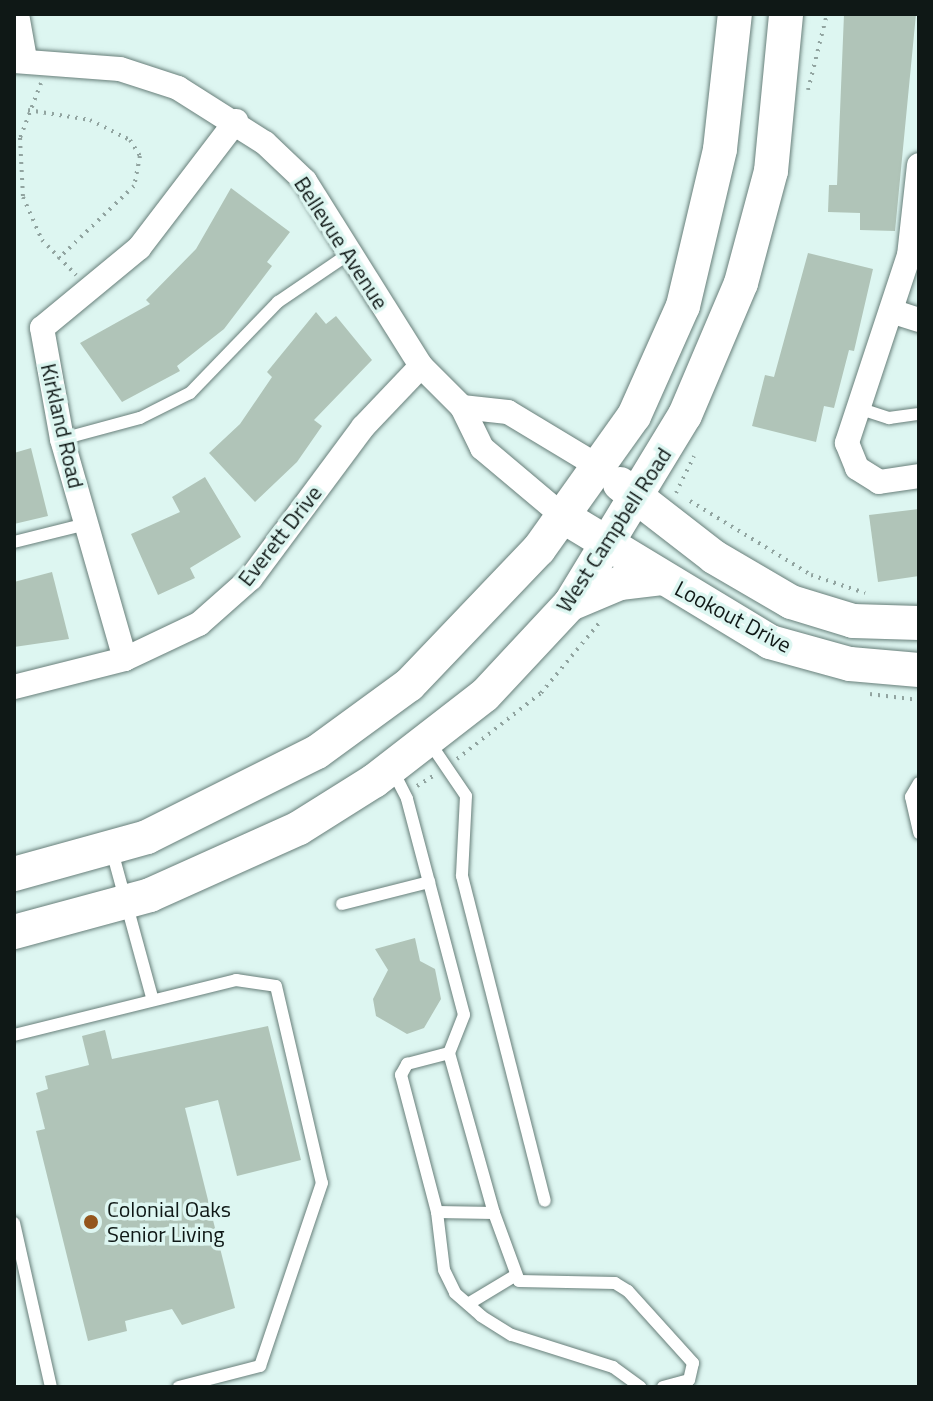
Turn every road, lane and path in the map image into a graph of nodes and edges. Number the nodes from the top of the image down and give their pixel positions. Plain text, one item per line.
1 (17, 14) edge
2 (735, 14) edge
3 (786, 14) edge
4 (20, 60) edge
5 (42, 81) dead end
6 (28, 110) junction
7 (236, 121) junction
8 (919, 165) edge
9 (350, 253) junction
10 (914, 256) edge
11 (58, 259) junction
12 (79, 278) dead end
13 (891, 311) junction
14 (919, 320) edge
15 (421, 366) junction
16 (462, 407) junction
17 (858, 408) junction
18 (919, 414) edge
19 (62, 439) junction
20 (601, 468) junction
21 (919, 476) edge
22 (676, 493) dead end
23 (637, 498) junction
24 (564, 517) junction
25 (86, 524) junction
26 (14, 542) edge
27 (608, 546) junction
28 (662, 578) junction
29 (880, 597) dead end
30 (570, 604) junction
31 (609, 611) dead end
32 (919, 623) edge
33 (125, 659) junction
34 (919, 670) edge
35 (14, 687) edge
36 (863, 688) dead end
37 (919, 700) edge
38 (428, 740) junction
39 (468, 751) dead end
40 (434, 775) dead end
41 (403, 778) junction
42 (919, 783) edge
43 (919, 833) edge
44 (111, 848) junction
45 (14, 874) edge
46 (429, 882) junction
47 (125, 902) junction
48 (342, 904) dead end
49 (14, 932) edge
50 (152, 997) junction
51 (14, 1035) edge
52 (449, 1053) junction
53 (545, 1201) dead end
54 (437, 1212) junction
55 (494, 1213) junction
56 (14, 1223) edge
57 (513, 1277) junction
58 (468, 1304) junction
59 (51, 1387) edge
60 (179, 1387) edge
61 (641, 1387) edge
62 (663, 1387) edge

1 - 4 street
2 - 20 main road, West Campbell Road
3 - 23 main road, West Campbell Road
4 - 7 street, Bellevue Avenue
5 - 6 path
6 - 11 path
6 - 11 path
7 - 9 street, Bellevue Avenue
7 - 19 street, Kirkland Road
8 - 10 street
9 - 15 street, Bellevue Avenue
9 - 19 lane
10 - 13 street
11 - 12 path
13 - 14 street
13 - 17 street
15 - 16 street, Bellevue Avenue
15 - 33 street, Everett Drive
16 - 20 street
16 - 24 street, Bellevue Avenue
17 - 18 lane
17 - 21 street
19 - 25 street, Kirkland Road
20 - 23 main road, Lookout Drive
20 - 24 main road, West Campbell Road
22 - 29 path
23 - 27 main road, West Campbell Road
23 - 32 main road, Lookout Drive
24 - 27 main road, Lookout Drive
24 - 44 main road, West Campbell Road
25 - 26 lane
25 - 33 street, Kirkland Road
27 - 28 main road, Lookout Drive
27 - 30 main road, West Campbell Road
28 - 30 main road
28 - 34 main road, Lookout Drive
30 - 38 main road, West Campbell Road
31 - 39 path
33 - 35 street, Everett Drive
36 - 37 path
38 - 41 main road, West Campbell Road
38 - 53 lane
40 - 41 path
41 - 46 lane
41 - 47 main road, West Campbell Road
42 - 43 lane
44 - 45 main road, West Campbell Road
44 - 47 lane
46 - 48 lane
46 - 52 lane
47 - 49 main road, West Campbell Road
47 - 50 lane
50 - 51 lane
50 - 60 lane
52 - 54 lane
52 - 55 lane
54 - 55 lane
54 - 58 lane
55 - 57 lane
56 - 59 lane
57 - 58 lane
57 - 62 lane
58 - 61 lane

